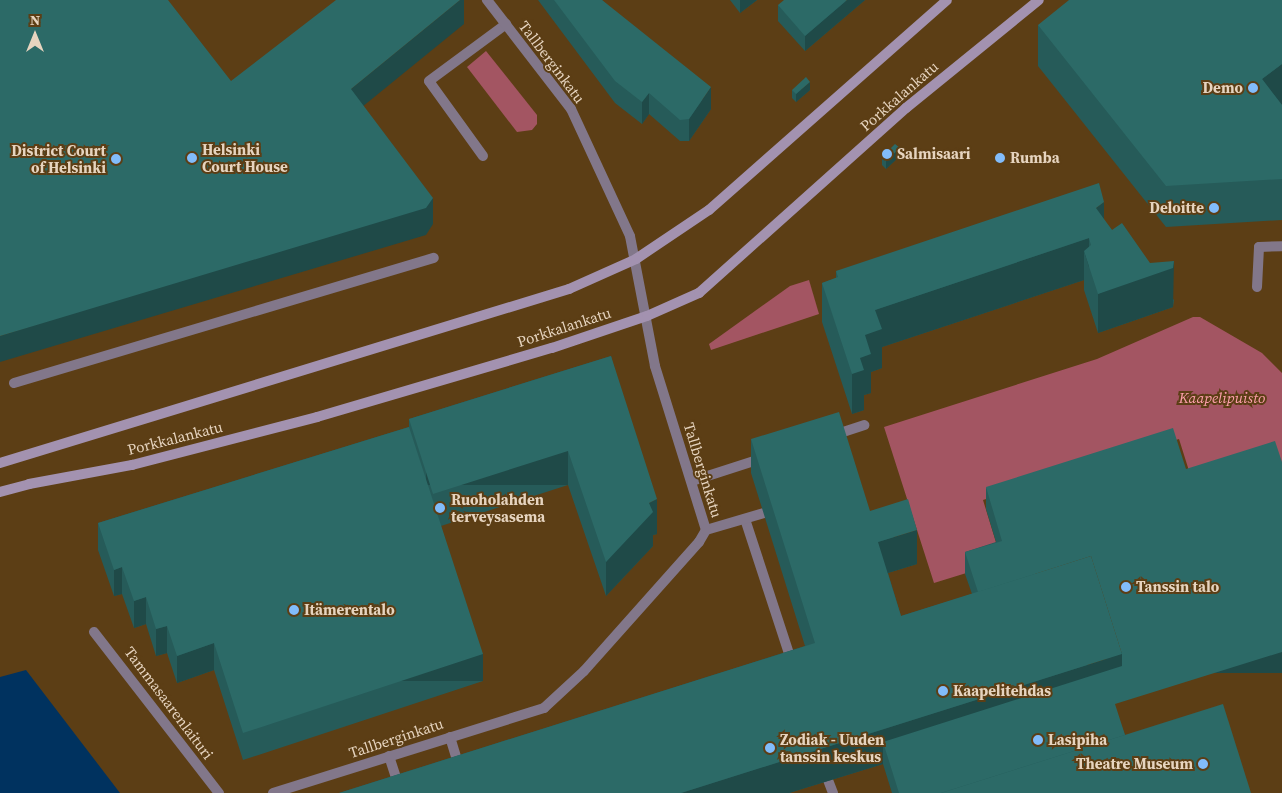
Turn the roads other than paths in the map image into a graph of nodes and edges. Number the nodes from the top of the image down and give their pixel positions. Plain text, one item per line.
1 (487, 0) edge
2 (947, 0) edge
3 (1039, 0) edge
4 (506, 24) junction
5 (483, 156) dead end
6 (1282, 246) edge
7 (434, 258) dead end
8 (636, 259) junction
9 (1256, 287) dead end
10 (647, 316) junction
11 (14, 383) dead end
12 (864, 426) dead end
13 (825, 438) edge
14 (778, 453) edge
15 (0, 463) edge
16 (692, 480) junction
17 (0, 492) edge
18 (764, 513) edge
19 (745, 519) junction
20 (706, 530) junction
21 (94, 632) dead end
22 (796, 676) edge
23 (450, 737) junction
24 (389, 756) junction
25 (464, 779) edge
26 (828, 780) edge
27 (219, 793) edge
28 (273, 793) edge
29 (401, 793) edge
30 (833, 793) edge

1 - 4 street, Tallberginkatu
2 - 8 main road, Porkkalankatu
3 - 10 main road, Porkkalankatu
4 - 5 street
4 - 8 street, Tallberginkatu
6 - 9 street
7 - 11 street
8 - 10 street, Tallberginkatu
8 - 15 main road, Porkkalankatu
10 - 16 street, Tallberginkatu
10 - 17 main road, Porkkalankatu
12 - 13 street
14 - 16 street
16 - 20 street, Tallberginkatu
18 - 19 street
19 - 20 street
19 - 22 street
20 - 23 street, Tallberginkatu
21 - 27 street, Tammasaarenlaituri
23 - 24 street, Tallberginkatu
23 - 25 street
24 - 28 street, Tallberginkatu
24 - 29 street
26 - 30 street

